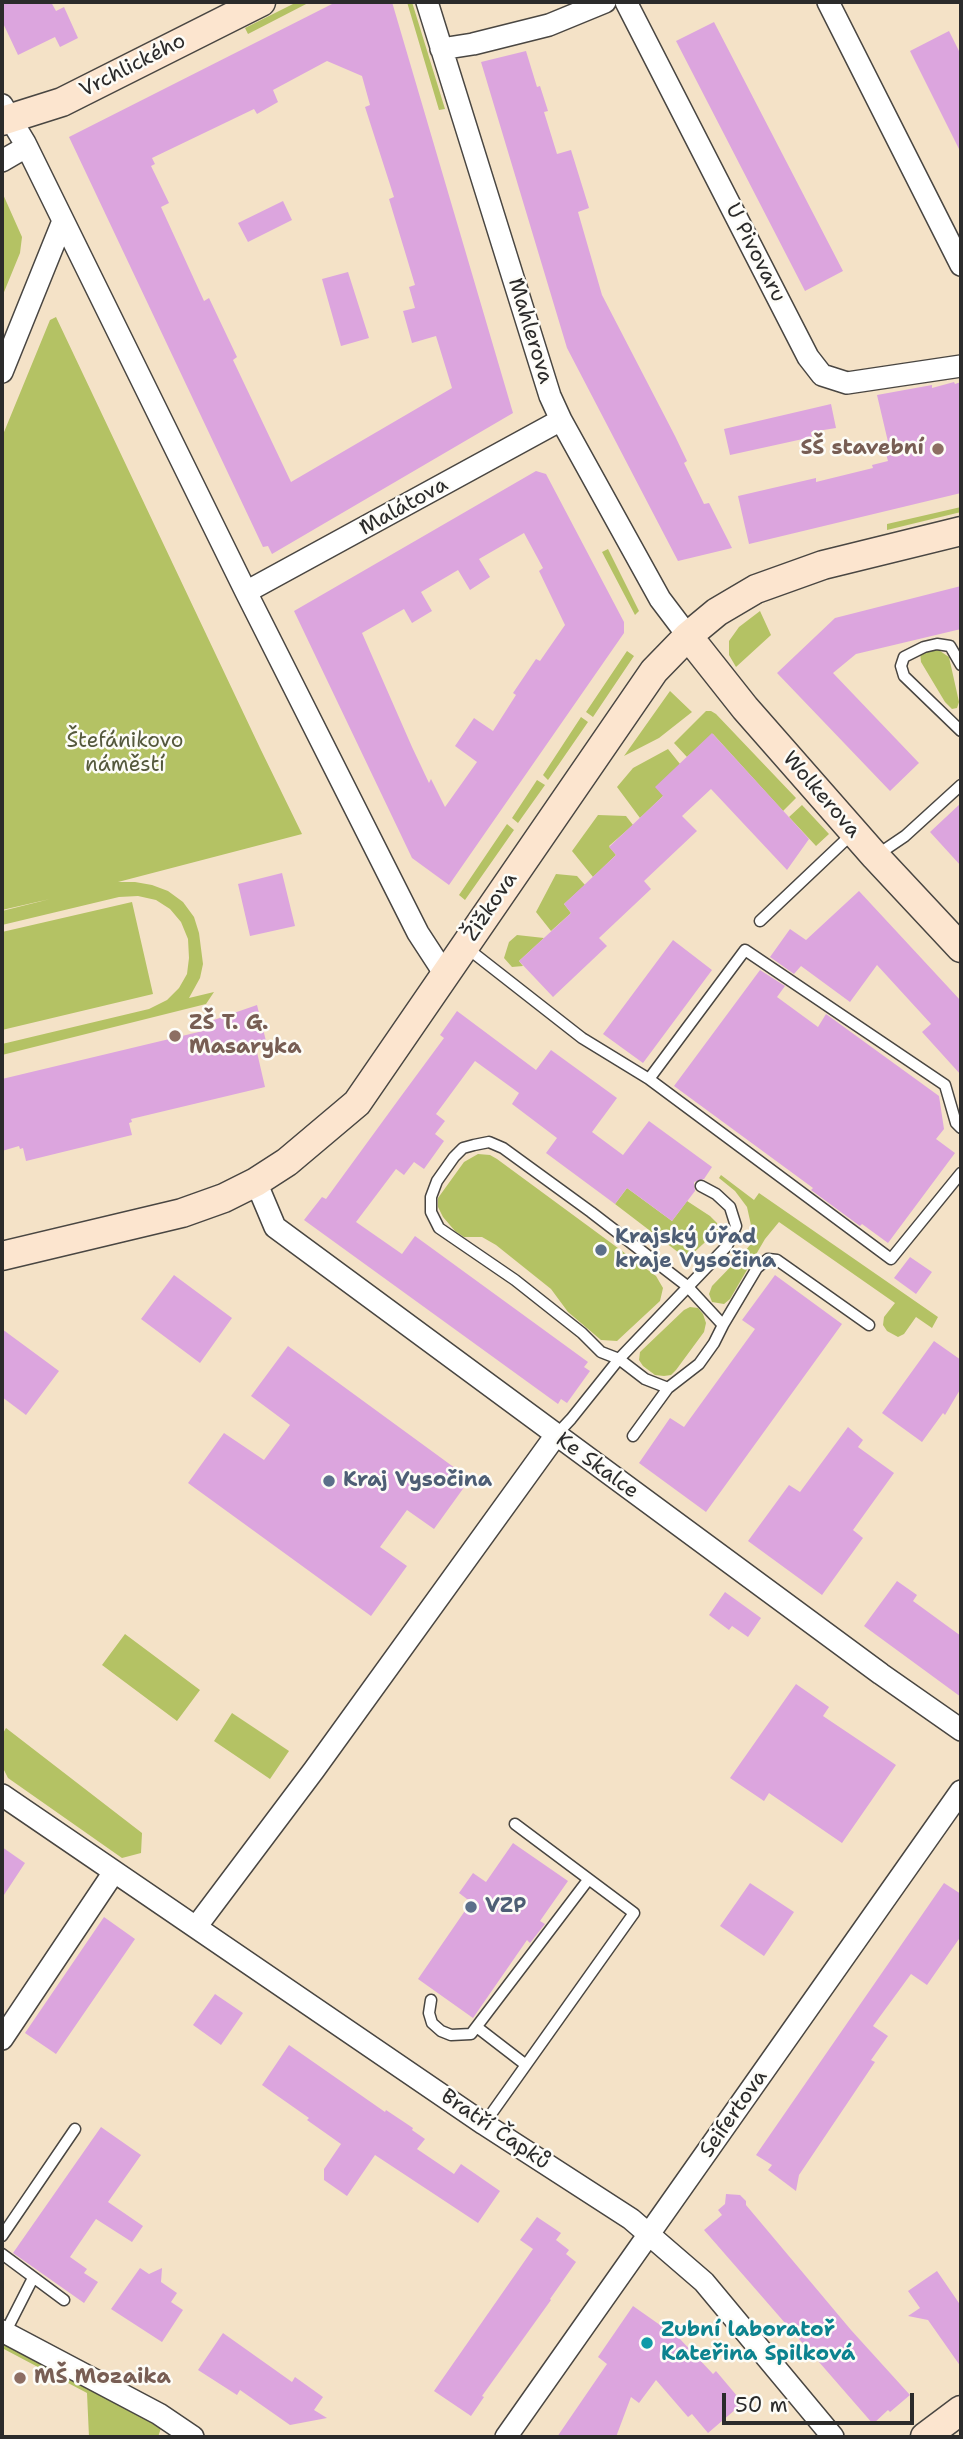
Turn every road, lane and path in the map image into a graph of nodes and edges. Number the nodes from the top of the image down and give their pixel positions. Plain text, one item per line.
1 (261, 2) edge
2 (426, 2) edge
3 (605, 2) edge
4 (626, 2) edge
5 (828, 2) edge
6 (441, 49) junction
7 (4, 115) edge
8 (26, 147) junction
9 (2, 161) edge
10 (63, 221) junction
11 (961, 265) edge
12 (961, 366) edge
13 (2, 372) edge
14 (561, 420) junction
15 (961, 531) edge
16 (246, 592) junction
17 (688, 636) junction
18 (961, 665) edge
19 (961, 732) edge
20 (961, 785) edge
21 (854, 832) junction
22 (875, 856) junction
23 (760, 921) dead end
24 (465, 946) junction
25 (961, 948) edge
26 (446, 976) junction
27 (649, 1079) junction
28 (961, 1128) edge
29 (961, 1173) edge
30 (256, 1182) junction
31 (701, 1186) dead end
32 (2, 1256) edge
33 (687, 1286) junction
34 (723, 1325) junction
35 (869, 1325) dead end
36 (619, 1359) junction
37 (668, 1388) junction
38 (556, 1435) junction
39 (633, 1436) dead end
40 (961, 1730) edge
41 (961, 1791) edge
42 (3, 1799) edge
43 (515, 1824) dead end
44 (114, 1872) junction
45 (588, 1880) junction
46 (197, 1927) junction
47 (431, 2000) dead end
48 (478, 2028) junction
49 (2, 2039) edge
50 (526, 2065) junction
51 (484, 2124) junction
52 (75, 2129) dead end
53 (649, 2235) junction
54 (2, 2236) edge
55 (2, 2254) edge
56 (33, 2278) junction
57 (64, 2300) dead end
58 (3, 2332) edge
59 (961, 2410) edge
60 (187, 2436) edge
61 (506, 2437) edge
62 (833, 2437) edge
63 (925, 2437) edge

1 - 7 main road, Vrchlického
2 - 6 street, Mahlerova
3 - 6 street
4 - 12 street, U Pivovaru
5 - 11 street
6 - 14 street, Mahlerova
7 - 8 street
8 - 9 street
8 - 10 street
10 - 13 street
10 - 16 street
14 - 16 street, Malátova
14 - 17 street, Mahlerova
15 - 17 main road, Žižkova
16 - 26 street
17 - 21 main road, Wolkerova
17 - 24 main road, Žižkova
18 - 19 lane
20 - 22 lane
21 - 22 main road, Wolkerova
21 - 23 lane
22 - 25 main road, Wolkerova
24 - 26 main road, Žižkova
24 - 27 lane
26 - 30 main road, Žižkova
27 - 28 lane
27 - 29 lane
30 - 32 main road, Žižkova
30 - 38 street, Ke Skalce
31 - 33 lane
33 - 34 lane
33 - 36 lane
33 - 36 lane
34 - 35 lane
34 - 37 lane
36 - 37 lane
36 - 38 lane
37 - 39 lane
38 - 40 street, Ke Skalce
38 - 46 street
41 - 53 street, Seifertova
42 - 44 street, Bratří Čapků
43 - 45 lane
44 - 46 street, Bratří Čapků
44 - 49 street
45 - 48 lane
45 - 50 lane
46 - 51 street, Bratří Čapků
47 - 48 lane
48 - 50 lane
50 - 51 lane
51 - 53 street, Bratří Čapků
52 - 54 lane
53 - 61 street, Seifertova
53 - 62 street, Bratří Čapků
55 - 56 lane
56 - 57 lane
56 - 58 lane
58 - 60 street
59 - 63 main road

